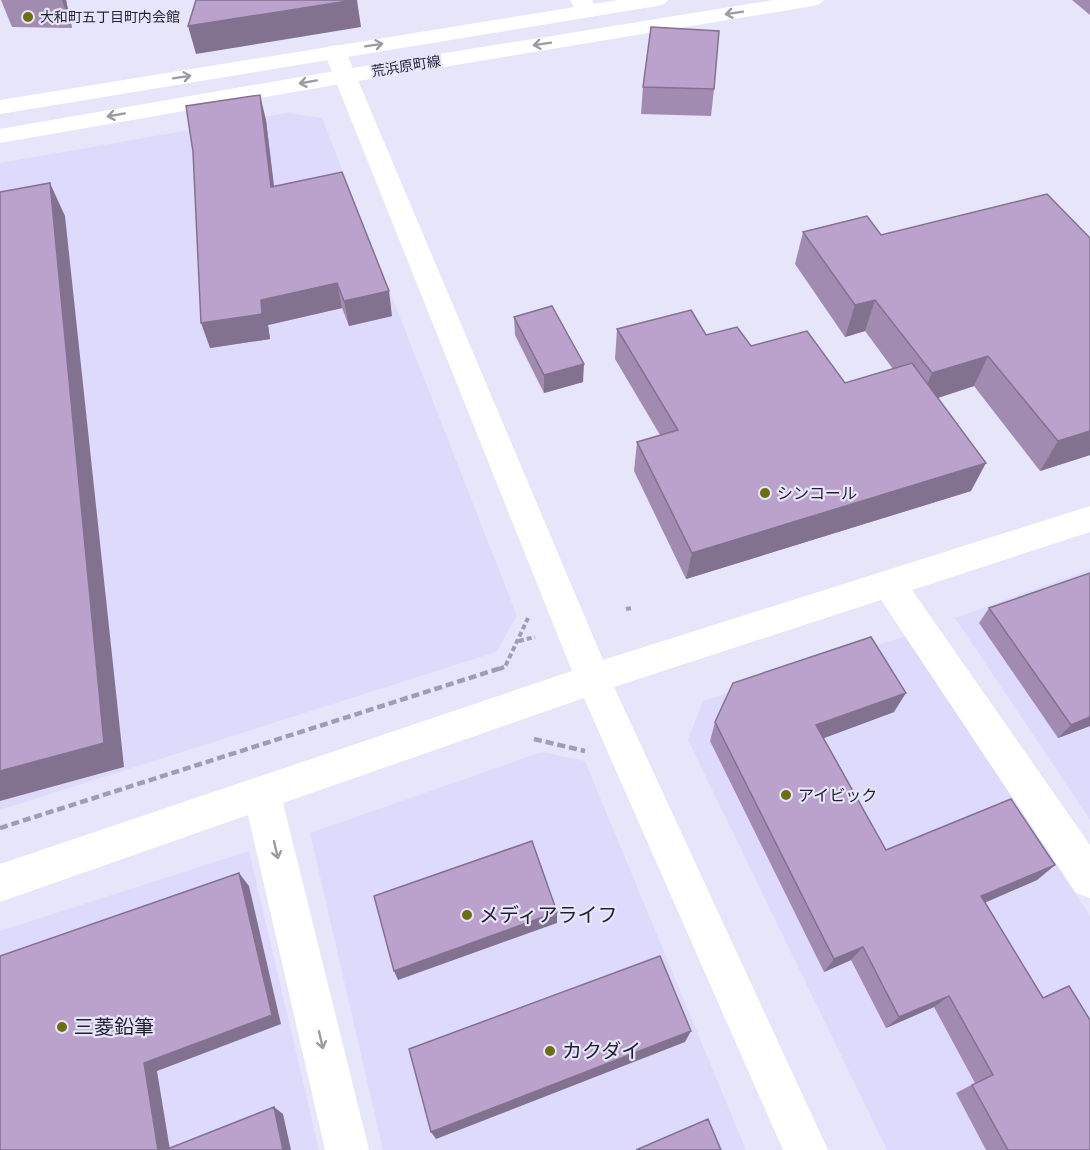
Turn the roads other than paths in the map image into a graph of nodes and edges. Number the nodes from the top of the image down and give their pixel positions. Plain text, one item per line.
1 (657, 0) edge
2 (813, 0) edge
3 (584, 6) edge
4 (341, 64) junction
5 (0, 107) edge
6 (0, 136) edge
7 (1090, 519) edge
8 (889, 584) junction
9 (593, 679) junction
10 (262, 793) junction
11 (1090, 879) edge
12 (0, 883) edge
13 (348, 1150) edge
14 (806, 1150) edge

1 - 3 street, 荒浜原町線
2 -> 4 street, 荒浜原町線
4 -> 3 street, 荒浜原町線
5 -> 4 street, 荒浜原町線
4 -> 6 street, 荒浜原町線
4 - 9 street
7 - 8 street
8 - 9 street
8 - 11 street
9 - 10 street
9 - 14 street
10 - 12 street
10 -> 13 street

